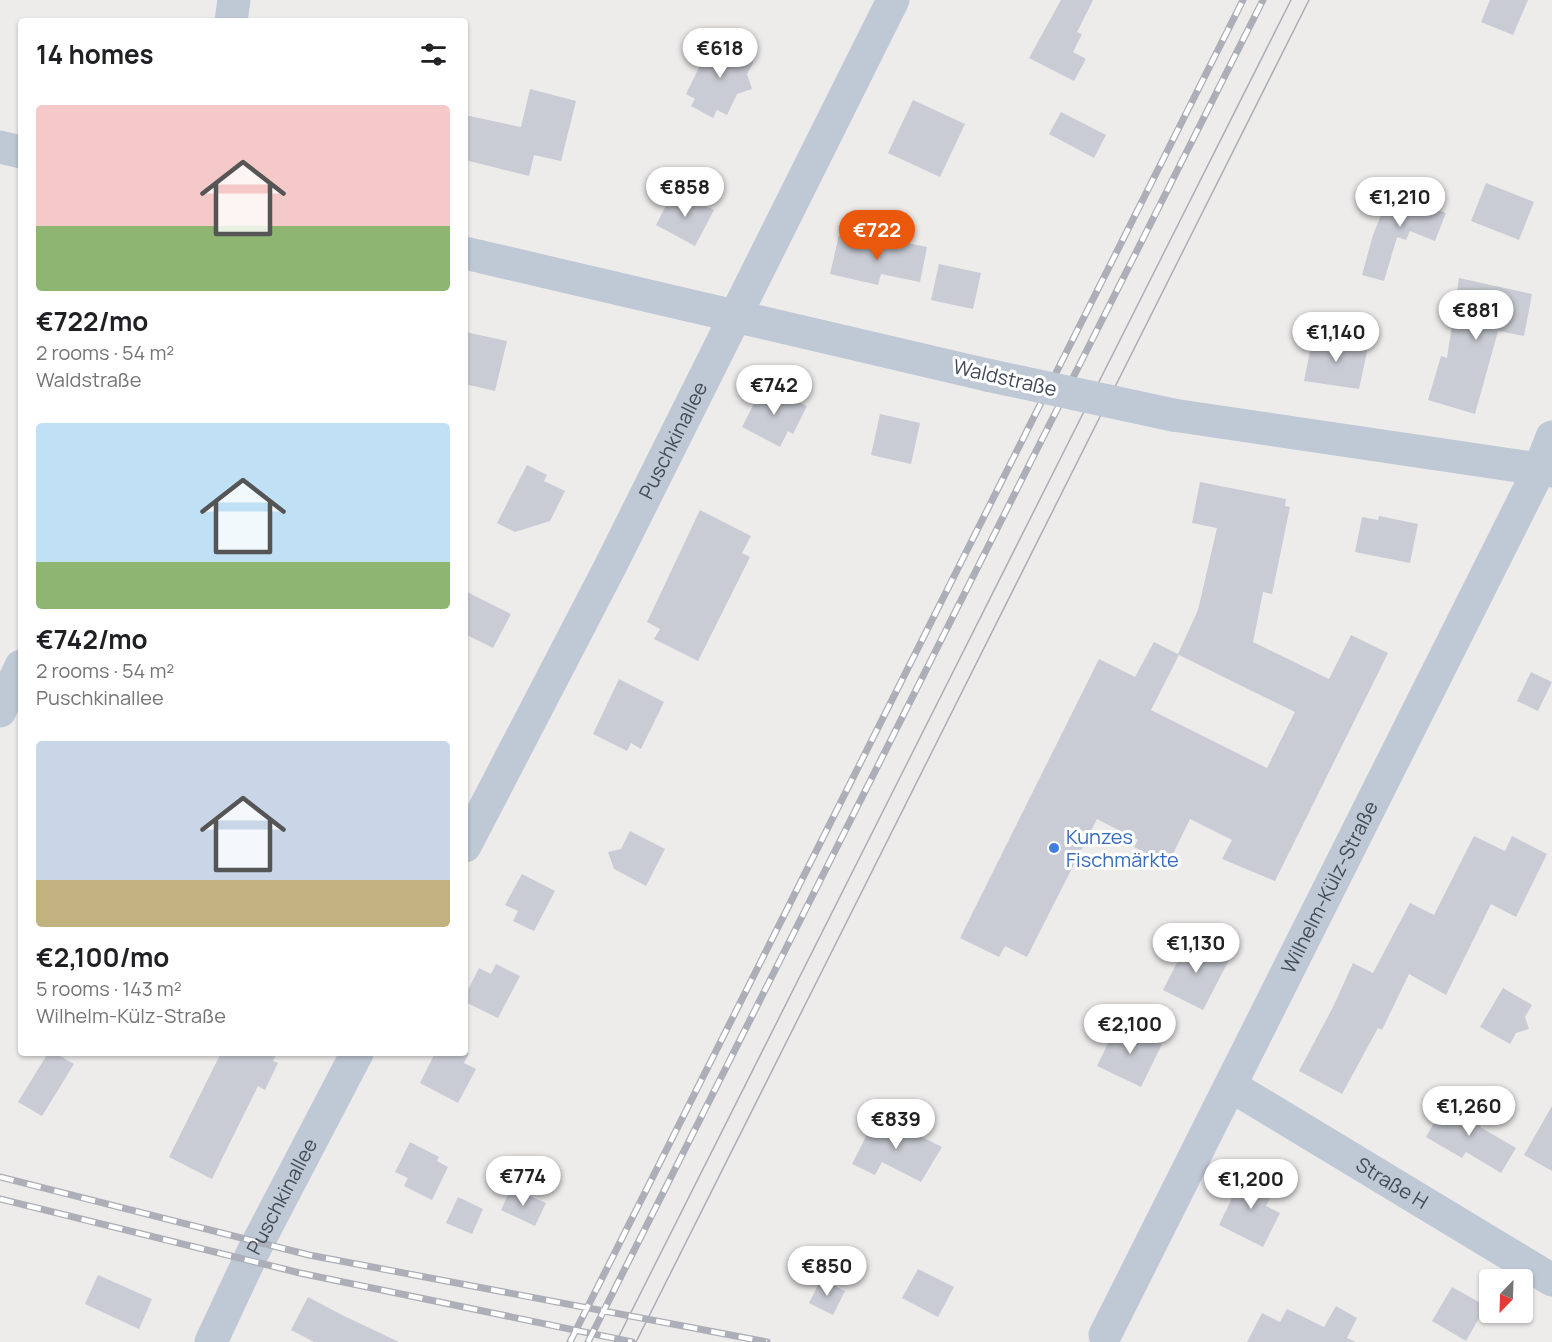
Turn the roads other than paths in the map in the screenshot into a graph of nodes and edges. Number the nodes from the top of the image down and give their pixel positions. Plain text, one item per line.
1 (234, 0) edge
2 (893, 0) edge
3 (231, 18) edge
4 (0, 147) edge
5 (18, 151) edge
6 (468, 254) edge
7 (734, 316) junction
8 (1552, 437) edge
9 (1546, 469) edge
10 (468, 840) edge
11 (355, 1056) edge
12 (1231, 1086) junction
13 (1552, 1280) edge
14 (1105, 1335) dead end
15 (211, 1342) edge

1 - 3 street
2 - 7 street, Puschkinallee
4 - 5 street
6 - 7 street, Waldstraße
7 - 9 street, Waldstraße, bridge
7 - 10 street, Puschkinallee
8 - 9 street, Wilhelm-Külz-Straße
9 - 12 street, Wilhelm-Külz-Straße
11 - 15 street, Puschkinallee
12 - 13 street, Straße H
12 - 14 street, Wilhelm-Külz-Straße

